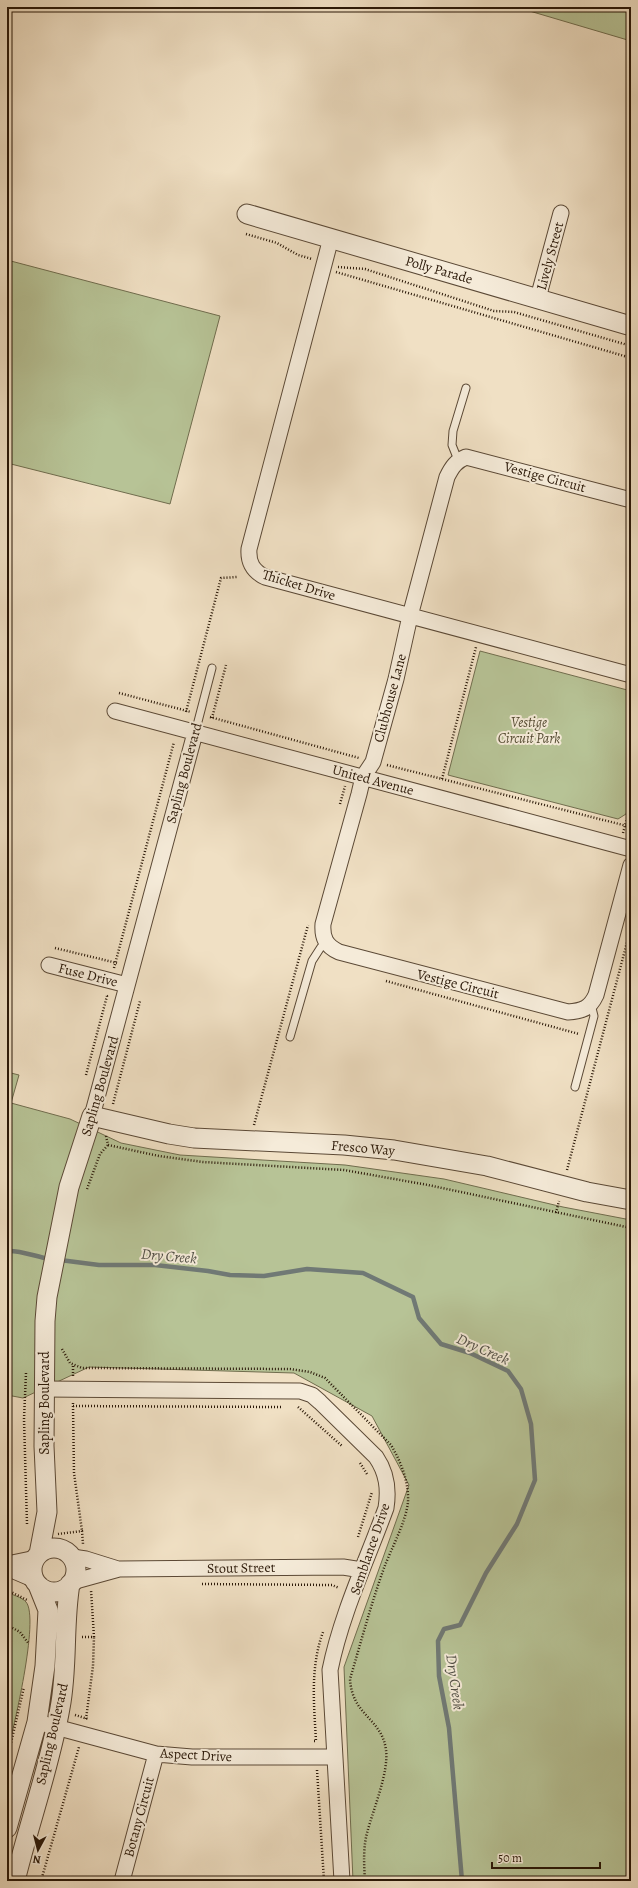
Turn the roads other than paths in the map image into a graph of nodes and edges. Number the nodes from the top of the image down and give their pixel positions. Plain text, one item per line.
1 (561, 213) dead end
2 (247, 214) dead end
3 (331, 238) junction
4 (538, 298) junction
5 (631, 326) edge
6 (466, 388) dead end
7 (458, 460) junction
8 (631, 500) edge
9 (410, 616) junction
10 (212, 668) dead end
11 (631, 675) edge
12 (115, 711) dead end
13 (195, 733) junction
14 (363, 777) junction
15 (625, 847) edge
16 (631, 865) edge
17 (326, 944) junction
18 (49, 965) dead end
19 (127, 985) junction
20 (591, 1004) junction
21 (290, 1037) dead end
22 (575, 1086) dead end
23 (92, 1116) junction
24 (631, 1200) edge
25 (44, 1389) junction
26 (47, 1512) junction
27 (70, 1555) junction
28 (37, 1556) junction
29 (7, 1564) edge
30 (7, 1568) edge
31 (118, 1569) junction
32 (362, 1570) junction
33 (71, 1583) junction
34 (37, 1584) junction
35 (37, 1722) junction
36 (56, 1727) junction
37 (156, 1754) junction
38 (335, 1757) junction
39 (7, 1828) edge
40 (15, 1881) edge
41 (122, 1881) edge
42 (342, 1881) edge

1 - 4 street, Lively Street
2 - 3 street, Polly Parade
3 - 4 street, Polly Parade
3 - 9 street, Thicket Drive
4 - 5 street, Polly Parade
6 - 7 lane
7 - 8 street, Vestige Circuit
7 - 9 street
9 - 11 street, Thicket Drive
9 - 14 street, Clubhouse Lane
10 - 13 lane, Sapling Boulevard
12 - 13 street, United Avenue
13 - 14 street, United Avenue
13 - 19 street, Sapling Boulevard
14 - 15 street, United Avenue
14 - 17 street
16 - 20 street
17 - 20 street, Vestige Circuit
17 - 21 lane
18 - 19 street, Fuse Drive
19 - 23 street, Sapling Boulevard
20 - 22 lane
23 - 24 street, Fresco Way
23 - 25 street, Sapling Boulevard
25 - 26 street, Sapling Boulevard
25 - 32 street, Semblance Drive
26 - 27 street, Sapling Boulevard
26 - 28 street, Sapling Boulevard
27 - 28 street
27 - 31 street, Stout Street
27 - 33 street
28 - 29 street
28 - 34 street
30 - 34 street
31 - 32 street, Stout Street
31 - 33 street, Stout Street
32 - 38 street, Semblance Drive
33 - 34 street
33 - 36 street, Sapling Boulevard
34 - 35 street, Sapling Boulevard
35 - 36 street, Aspect Drive
35 - 39 street, Sapling Boulevard
36 - 37 street, Aspect Drive
36 - 40 street, Sapling Boulevard
37 - 38 street, Aspect Drive
37 - 41 street, Botany Circuit
38 - 42 street

